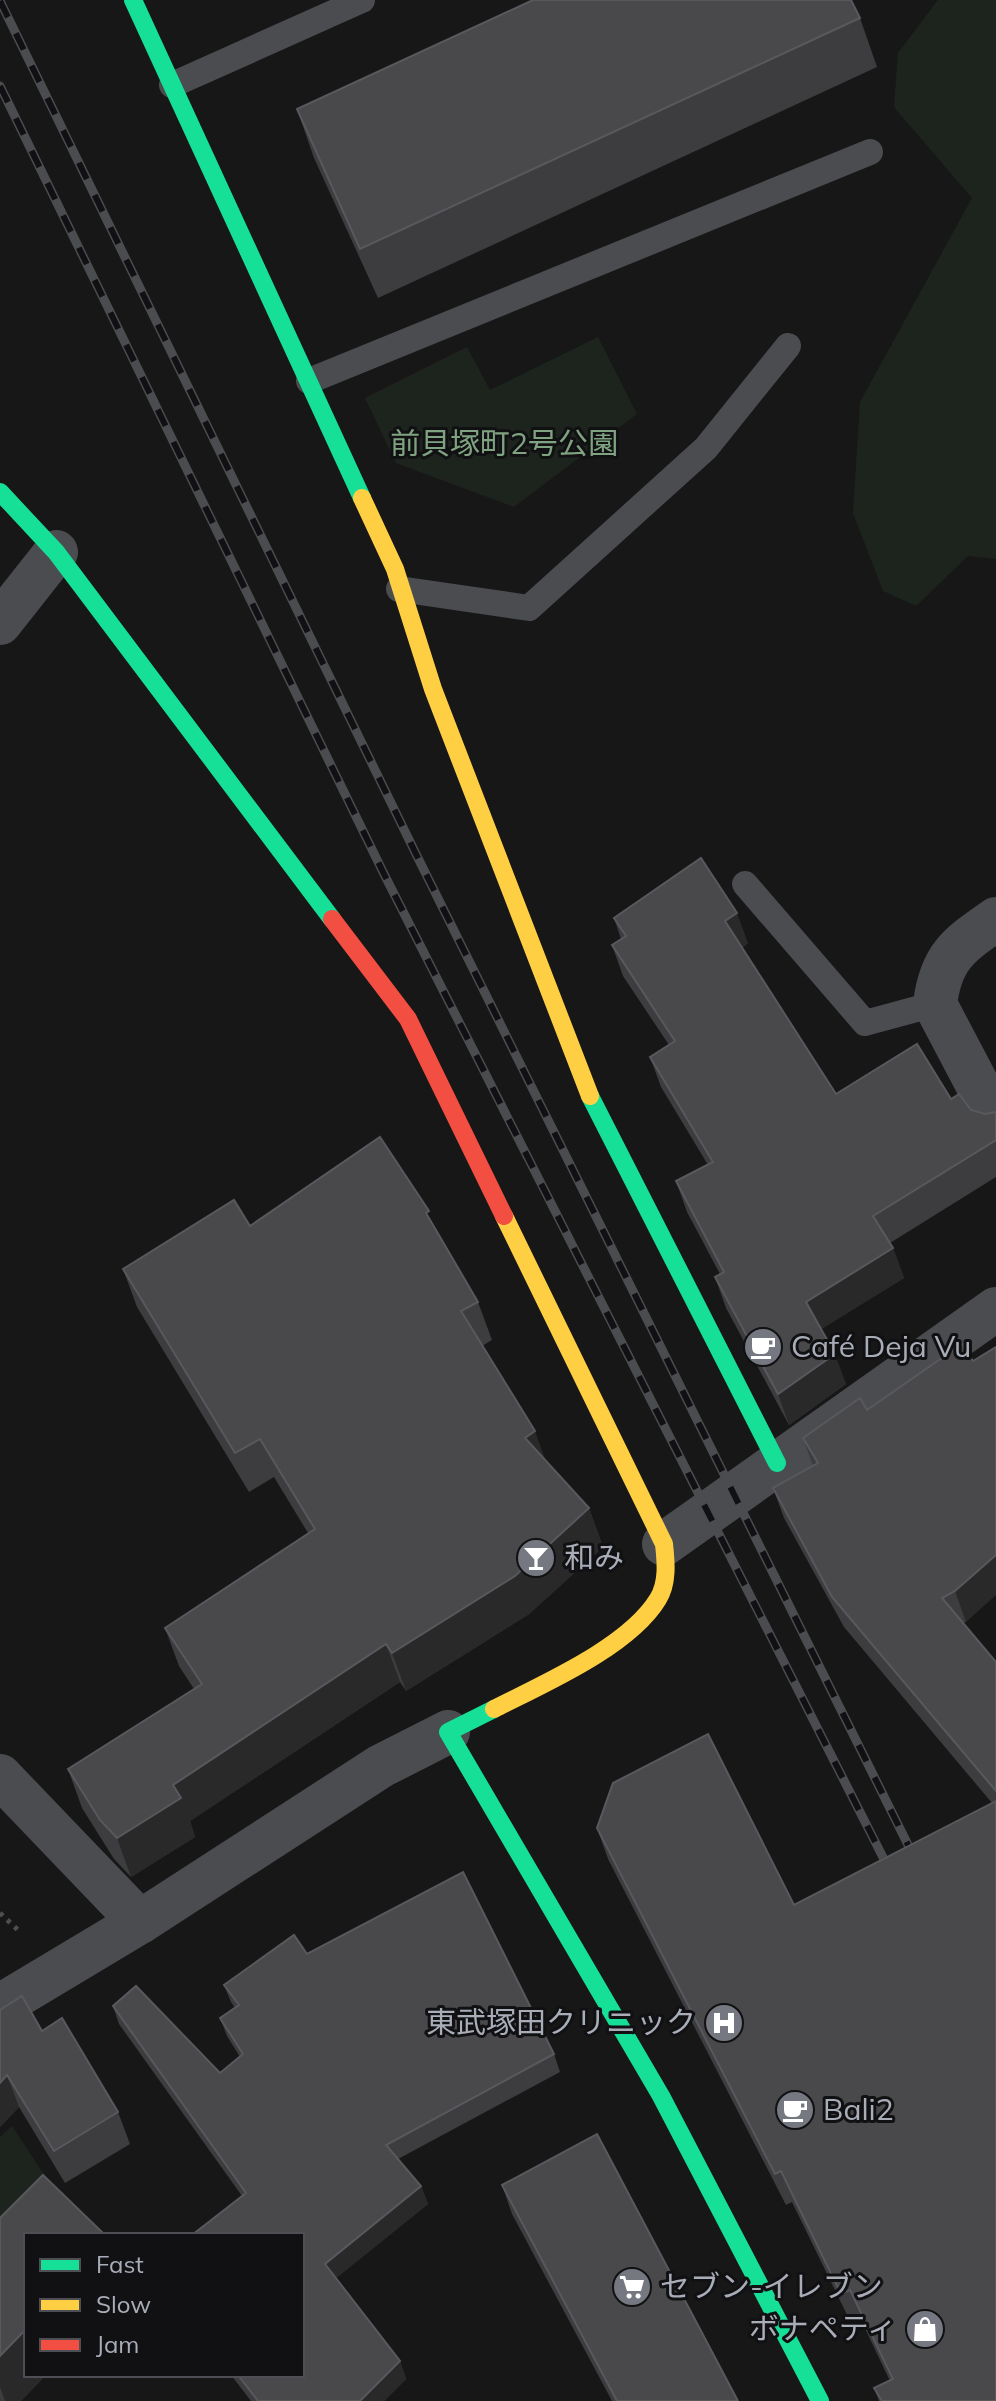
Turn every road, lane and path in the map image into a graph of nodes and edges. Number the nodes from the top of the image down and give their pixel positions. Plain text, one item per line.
1 (133, 0) edge
2 (362, 0) edge
3 (172, 85) junction
4 (870, 152) dead end
5 (788, 346) dead end
6 (309, 381) junction
7 (0, 492) edge
8 (56, 552) junction
9 (399, 589) junction
10 (0, 623) edge
11 (745, 884) dead end
12 (996, 919) edge
13 (935, 1004) junction
14 (996, 1120) edge
15 (994, 1317) edge
16 (777, 1463) junction
17 (664, 1544) junction
18 (448, 1732) junction
19 (0, 1776) edge
20 (140, 1922) junction
21 (0, 2006) edge
22 (820, 2401) edge

1 - 3 street
2 - 3 lane
3 - 6 street
4 - 6 lane
5 - 9 lane
6 - 9 street
7 - 8 street
8 - 10 street
8 - 17 street
9 - 16 street
11 - 13 lane
12 - 13 street
13 - 14 street
15 - 16 street
16 - 17 street
17 - 18 street
18 - 20 street
18 - 22 street
19 - 20 street
20 - 21 street

